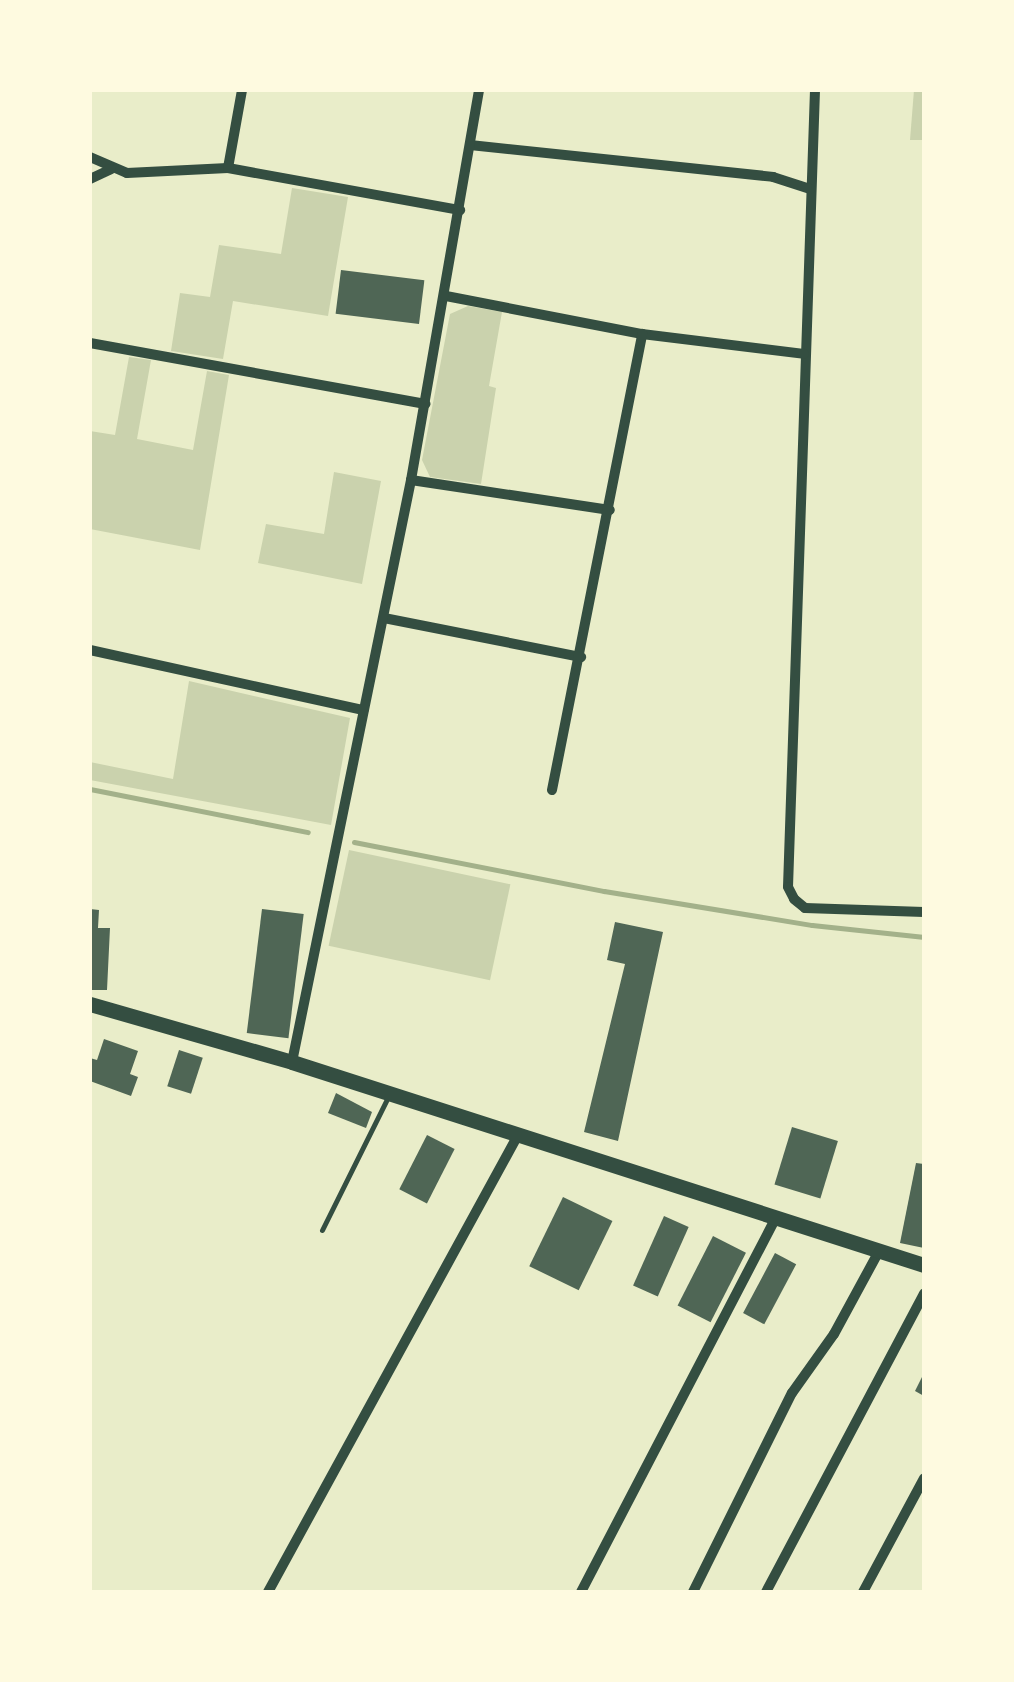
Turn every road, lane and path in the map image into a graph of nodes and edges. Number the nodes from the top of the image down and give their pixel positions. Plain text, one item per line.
1 (242, 90) edge
2 (480, 90) edge
3 (815, 90) edge
4 (470, 144) junction
5 (90, 157) edge
6 (228, 168) junction
7 (111, 169) junction
8 (90, 178) edge
9 (810, 189) junction
10 (460, 210) junction
11 (446, 296) junction
12 (642, 334) junction
13 (90, 343) edge
14 (804, 354) junction
15 (425, 404) junction
16 (411, 480) junction
17 (610, 510) junction
18 (384, 618) junction
19 (90, 650) edge
20 (581, 657) junction
21 (364, 710) junction
22 (552, 790) dead end
23 (924, 912) edge
24 (90, 1004) edge
25 (292, 1062) junction
26 (389, 1094) junction
27 (518, 1135) junction
28 (776, 1218) junction
29 (322, 1230) dead end
30 (879, 1251) junction
31 (924, 1265) edge
32 (924, 1293) edge
33 (924, 1478) edge
34 (268, 1592) edge
35 (581, 1592) edge
36 (693, 1592) edge
37 (766, 1592) edge
38 (863, 1592) edge

1 - 6 street
2 - 4 street
3 - 9 street
4 - 9 street
4 - 10 street
5 - 7 street
6 - 7 street
6 - 10 street
7 - 8 street
9 - 14 street
10 - 11 street
11 - 12 street
11 - 15 street
12 - 14 street
12 - 17 street
13 - 15 street
14 - 23 street
15 - 16 street
16 - 17 street
16 - 18 street
17 - 20 street
18 - 20 street
18 - 21 street
19 - 21 street
20 - 22 street
21 - 25 street
24 - 25 main road
25 - 26 main road
26 - 27 main road
26 - 29 lane
27 - 28 main road
27 - 34 street
28 - 30 main road
28 - 35 street
30 - 31 main road
30 - 36 street
32 - 37 street
33 - 38 street

